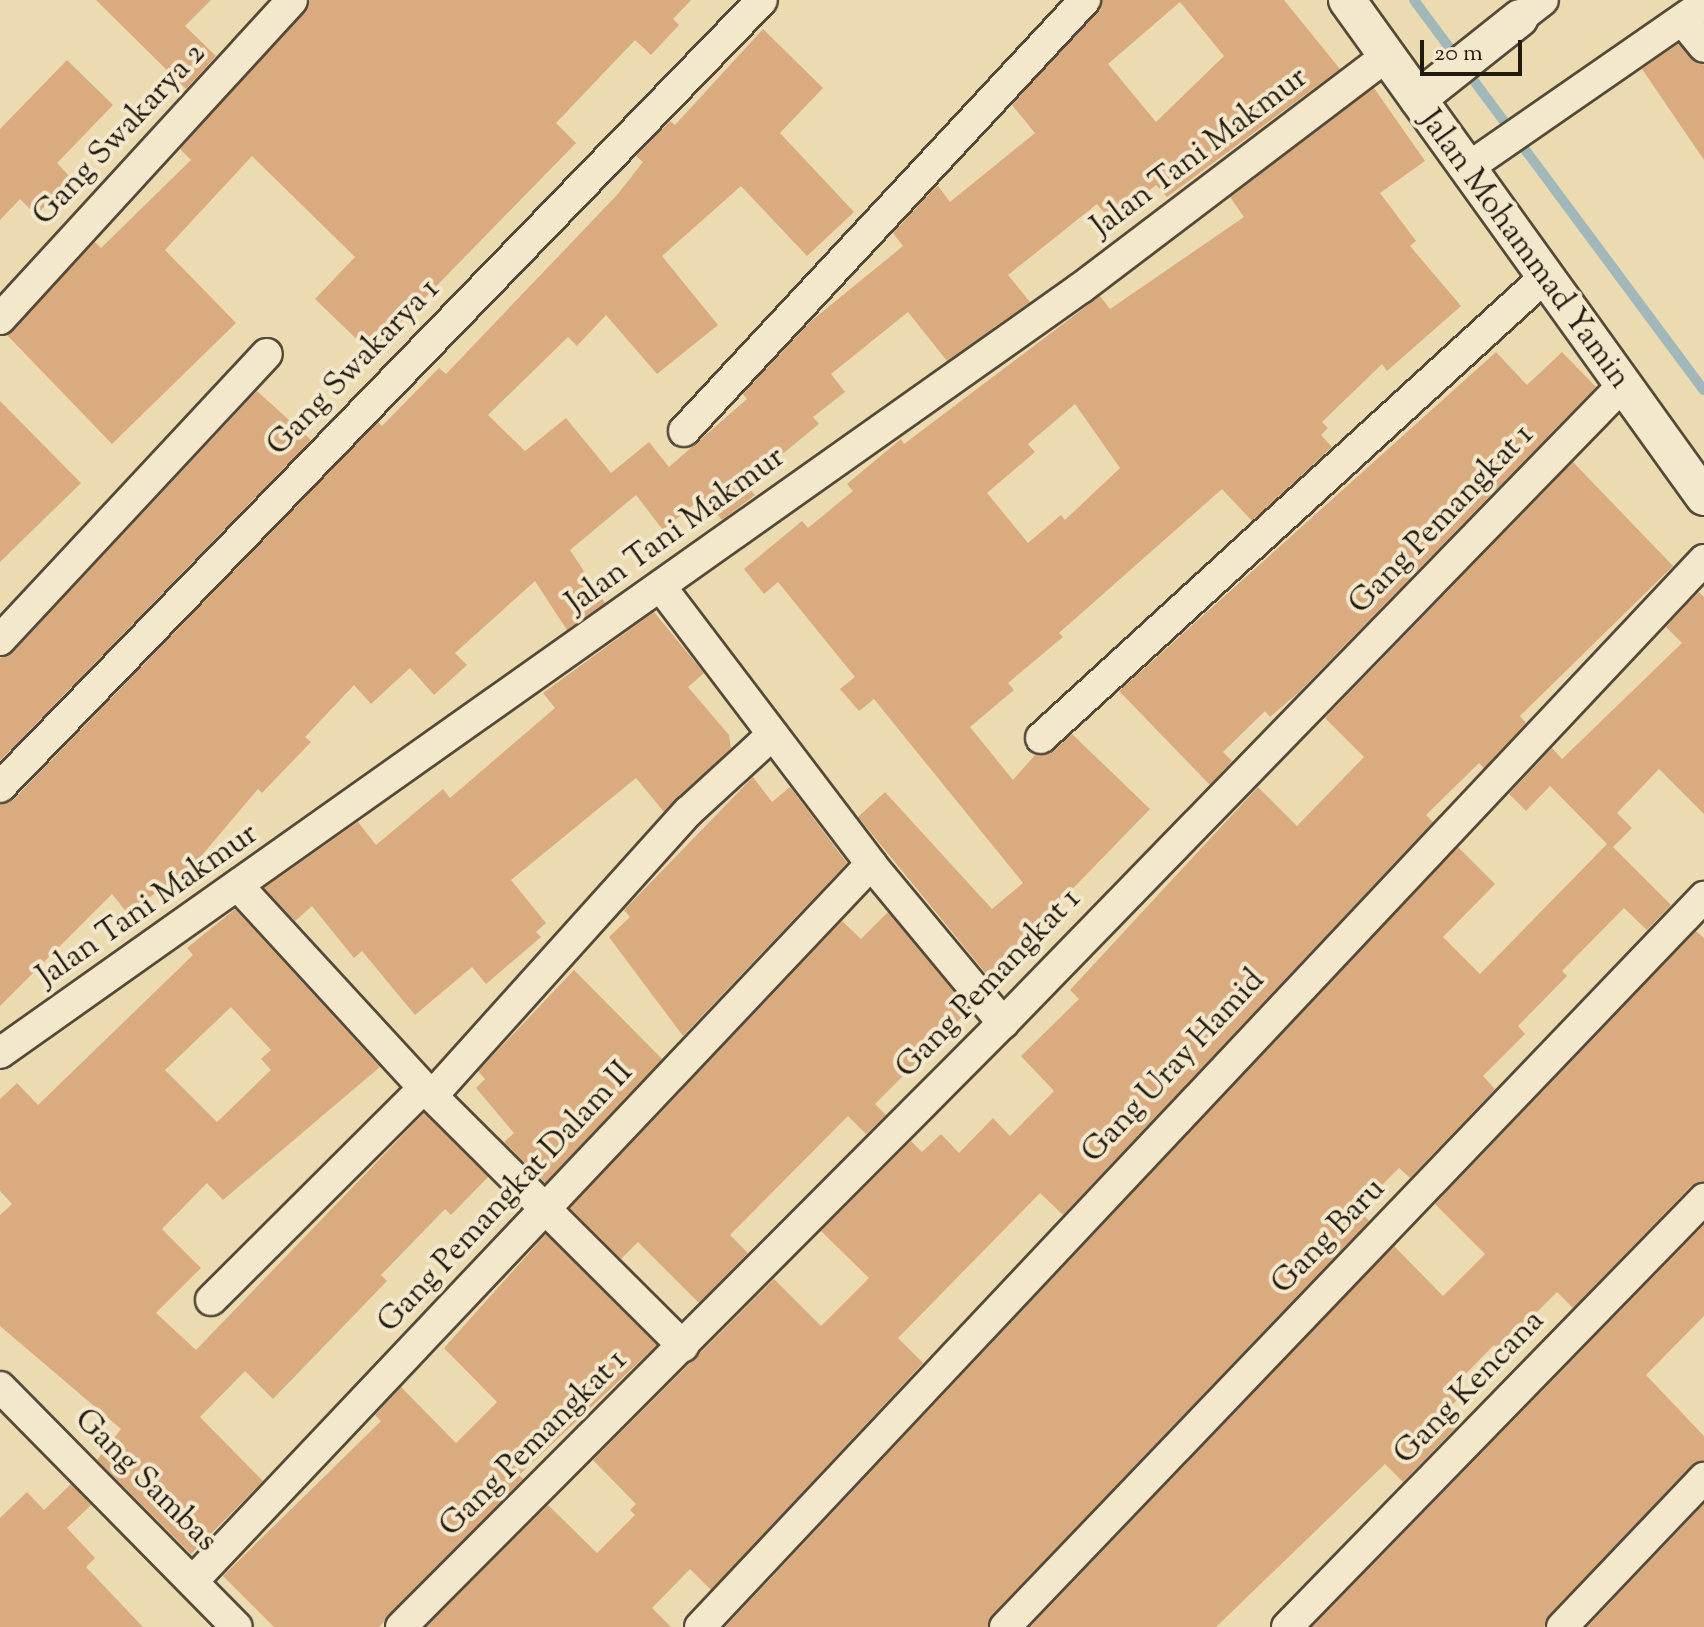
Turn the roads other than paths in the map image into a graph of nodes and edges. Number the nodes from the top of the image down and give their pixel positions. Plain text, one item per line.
1 (292, 0) edge
2 (762, 0) edge
3 (1085, 0) edge
4 (1347, 0) edge
5 (1531, 9) edge
6 (1694, 13) edge
7 (1704, 47) edge
8 (1385, 57) junction
9 (1416, 100) junction
10 (1468, 168) junction
11 (1546, 276) junction
12 (0, 319) edge
13 (267, 354) dead end
14 (1623, 385) junction
15 (684, 431) dead end
16 (1704, 497) edge
17 (1704, 560) edge
18 (661, 587) junction
19 (0, 640) edge
20 (772, 735) junction
21 (1041, 738) dead end
22 (0, 787) edge
23 (871, 864) junction
24 (240, 888) junction
25 (1704, 897) edge
26 (1003, 1023) junction
27 (0, 1053) edge
28 (428, 1092) junction
29 (1704, 1199) edge
30 (543, 1211) junction
31 (211, 1300) dead end
32 (683, 1346) junction
33 (0, 1387) edge
34 (1704, 1478) edge
35 (193, 1581) junction
36 (237, 1627) edge
37 (401, 1627) edge
38 (700, 1627) edge
39 (1005, 1627) edge
40 (1287, 1627) edge
41 (1562, 1627) edge

1 - 12 street, Gang Swakarya 2
2 - 22 street, Gang Swakarya 1
3 - 15 street
4 - 8 street, Jalan Mohammad Yamin
5 - 9 street
6 - 7 street
6 - 10 street
8 - 9 street, Jalan Mohammad Yamin
8 - 18 street, Jalan Tani Makmur
9 - 10 street, Jalan Mohammad Yamin
10 - 11 street, Jalan Mohammad Yamin
11 - 14 street, Jalan Mohammad Yamin
11 - 21 street
13 - 19 street
14 - 16 street, Jalan Mohammad Yamin
14 - 26 street, Gang Pemangkat 1
17 - 38 street, Gang Uray Hamid
18 - 20 street
18 - 24 street, Jalan Tani Makmur
20 - 23 street
20 - 28 street
23 - 26 street
23 - 30 street, Gang Pemangkat Dalam II
24 - 27 street, Jalan Tani Makmur
24 - 28 street
25 - 39 street, Gang Baru
26 - 32 street, Gang Pemangkat 1
28 - 30 street
28 - 31 street
29 - 40 street, Gang Kencana
30 - 32 street
30 - 35 street, Gang Pemangkat Dalam II
32 - 37 street, Gang Pemangkat 1
33 - 35 street, Gang Sambas
34 - 41 street
35 - 36 street, Gang Sambas

